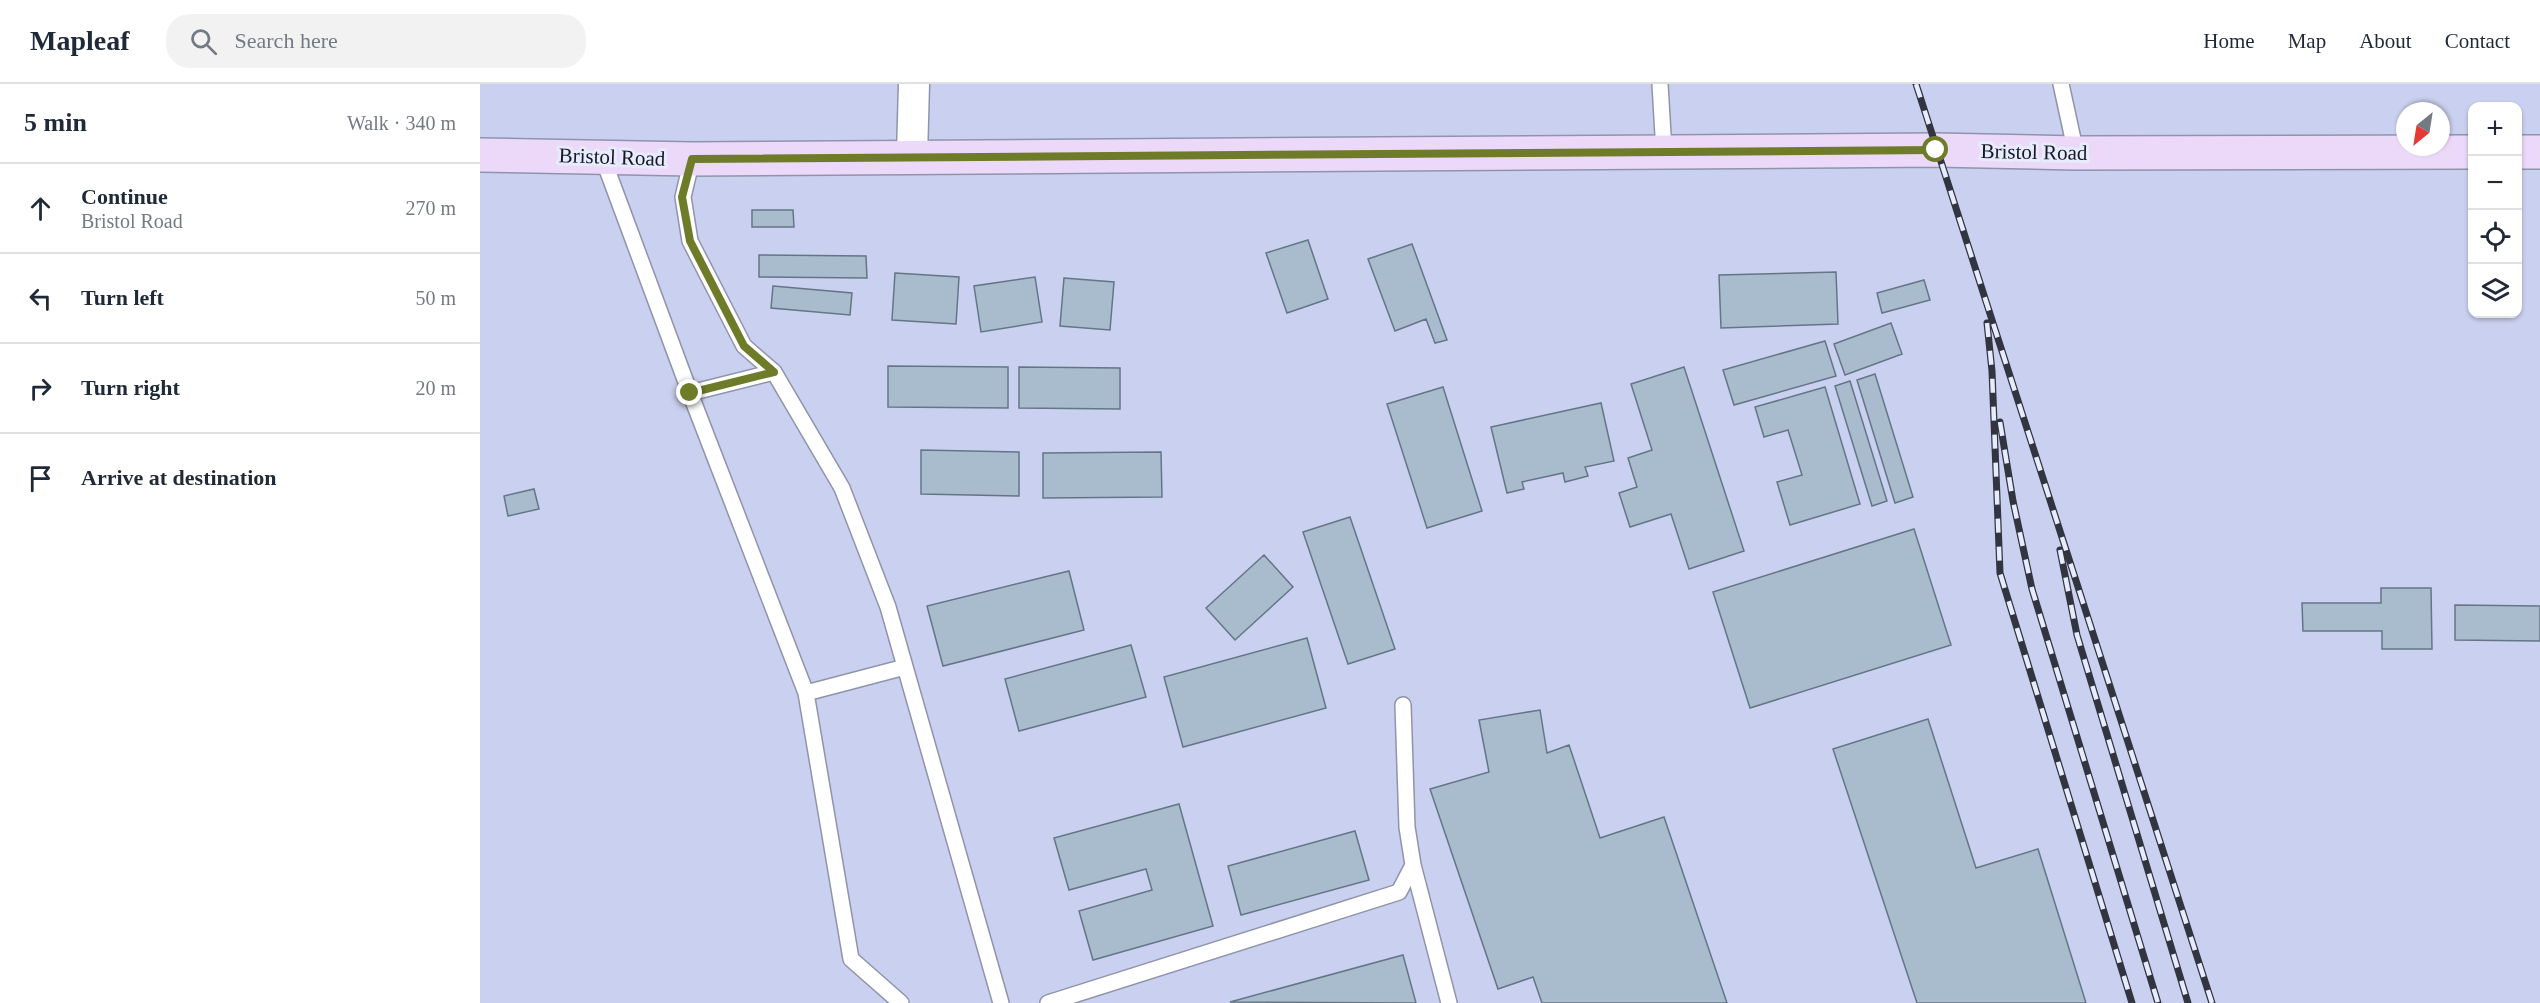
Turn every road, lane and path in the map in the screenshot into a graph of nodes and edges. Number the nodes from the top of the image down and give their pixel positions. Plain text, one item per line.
1 (914, 84) edge
2 (1660, 84) edge
3 (2061, 84) edge
4 (1664, 152) junction
5 (2468, 152) edge
6 (2522, 152) edge
7 (2540, 152) edge
8 (2076, 153) junction
9 (480, 154) edge
10 (602, 156) junction
11 (912, 156) junction
12 (692, 159) junction
13 (774, 372) junction
14 (690, 393) junction
15 (906, 667) junction
16 (806, 693) junction
17 (1402, 705) dead end
18 (1413, 865) junction
19 (901, 1003) edge
20 (1001, 1003) edge
21 (1047, 1003) edge
22 (1449, 1003) edge

1 - 11 street
2 - 4 lane
3 - 8 lane
4 - 8 street, Bristol Road
4 - 11 street, Bristol Road
5 - 8 street, Bristol Road
6 - 7 street
9 - 10 street, Bristol Road
10 - 12 street, Bristol Road
10 - 14 lane
11 - 12 street, Bristol Road
12 - 13 lane
13 - 14 lane
13 - 15 lane
14 - 16 lane
15 - 16 lane
15 - 20 lane
16 - 19 lane
17 - 18 lane
18 - 21 lane
18 - 22 lane

